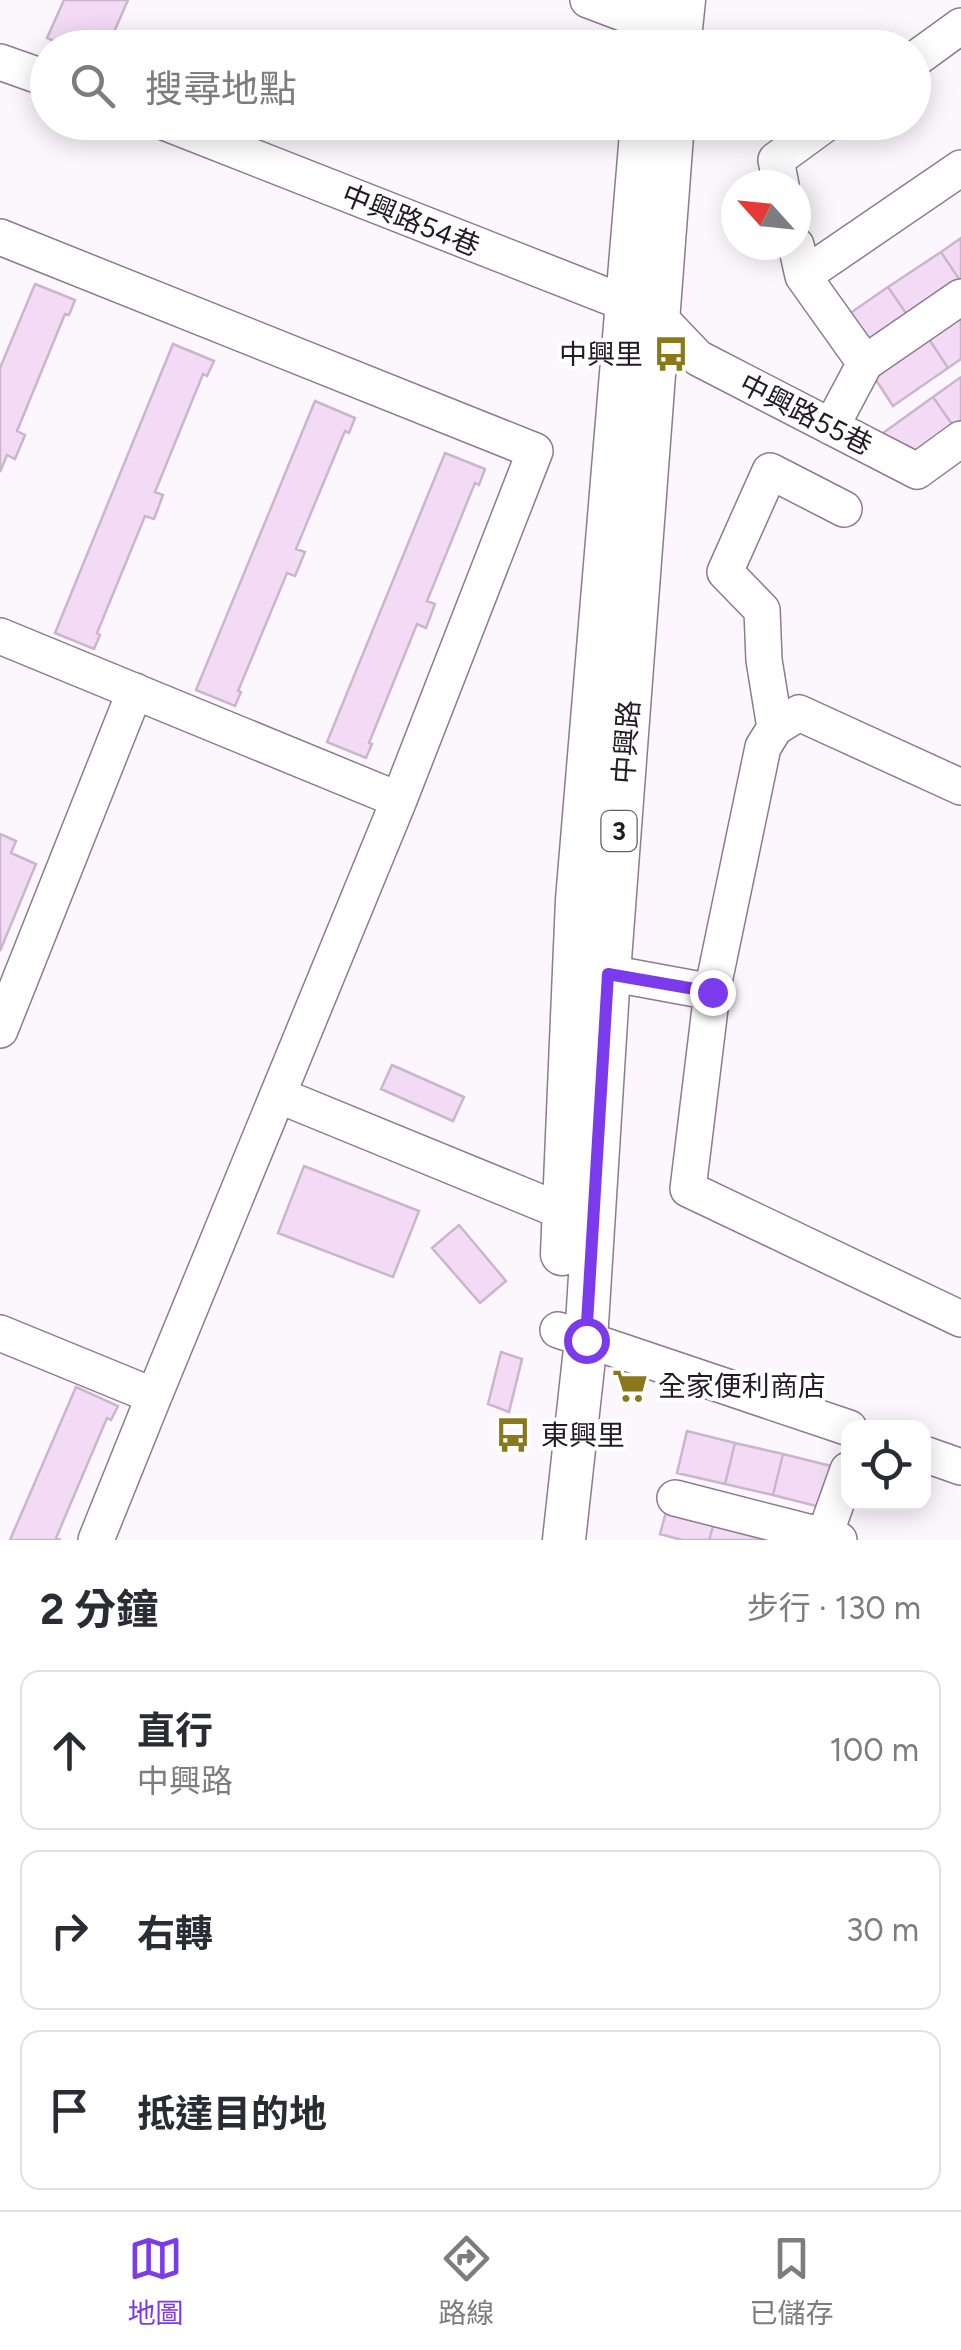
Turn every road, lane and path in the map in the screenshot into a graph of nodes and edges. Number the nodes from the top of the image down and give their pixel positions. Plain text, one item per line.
1 (588, 0) edge
2 (684, 0) edge
3 (961, 26) edge
4 (656, 30) edge
5 (931, 48) edge
6 (0, 62) edge
7 (30, 73) edge
8 (210, 140) edge
9 (642, 140) edge
10 (670, 140) edge
11 (803, 140) edge
12 (961, 168) edge
13 (778, 170) edge
14 (0, 237) edge
15 (811, 254) edge
16 (800, 260) edge
17 (961, 297) edge
18 (643, 311) junction
19 (865, 363) junction
20 (831, 427) junction
21 (961, 439) edge
22 (844, 509) dead end
23 (0, 636) edge
24 (134, 691) junction
25 (775, 728) junction
26 (961, 787) edge
27 (399, 800) junction
28 (590, 974) junction
29 (712, 992) junction
30 (0, 1030) edge
31 (278, 1095) junction
32 (579, 1217) junction
33 (961, 1318) edge
34 (0, 1333) edge
35 (572, 1335) junction
36 (154, 1396) junction
37 (841, 1425) edge
38 (931, 1456) edge
39 (961, 1467) edge
40 (841, 1495) edge
41 (674, 1498) dead end
42 (829, 1539) edge
43 (96, 1540) edge
44 (537, 1540) edge
45 (564, 1540) edge

1 - 4 street
2 - 4 main road
3 - 5 street
6 - 7 street
8 - 18 street, 中興路54巷
9 - 18 main road, 中興路 / 3
10 - 18 main road, 中興路 / 3
11 - 13 street
12 - 15 street
14 - 27 street
16 - 19 street
17 - 19 street
18 - 20 street, 中興路55巷
18 - 28 main road, 中興路 / 3
19 - 20 street
20 - 21 street, 中興路55巷
22 - 25 street
23 - 24 street
24 - 27 street
24 - 30 street
25 - 26 street
25 - 29 street
27 - 31 street
28 - 29 street
28 - 32 main road, 中興路 / 3
29 - 33 street
31 - 32 street
31 - 36 street
32 - 35 main road, 中興路 / 3
34 - 36 street
35 - 37 street
35 - 44 main road, 中興路 / 3
35 - 45 main road, 中興路 / 3
36 - 43 street
38 - 39 street
40 - 42 street
41 - 42 street

